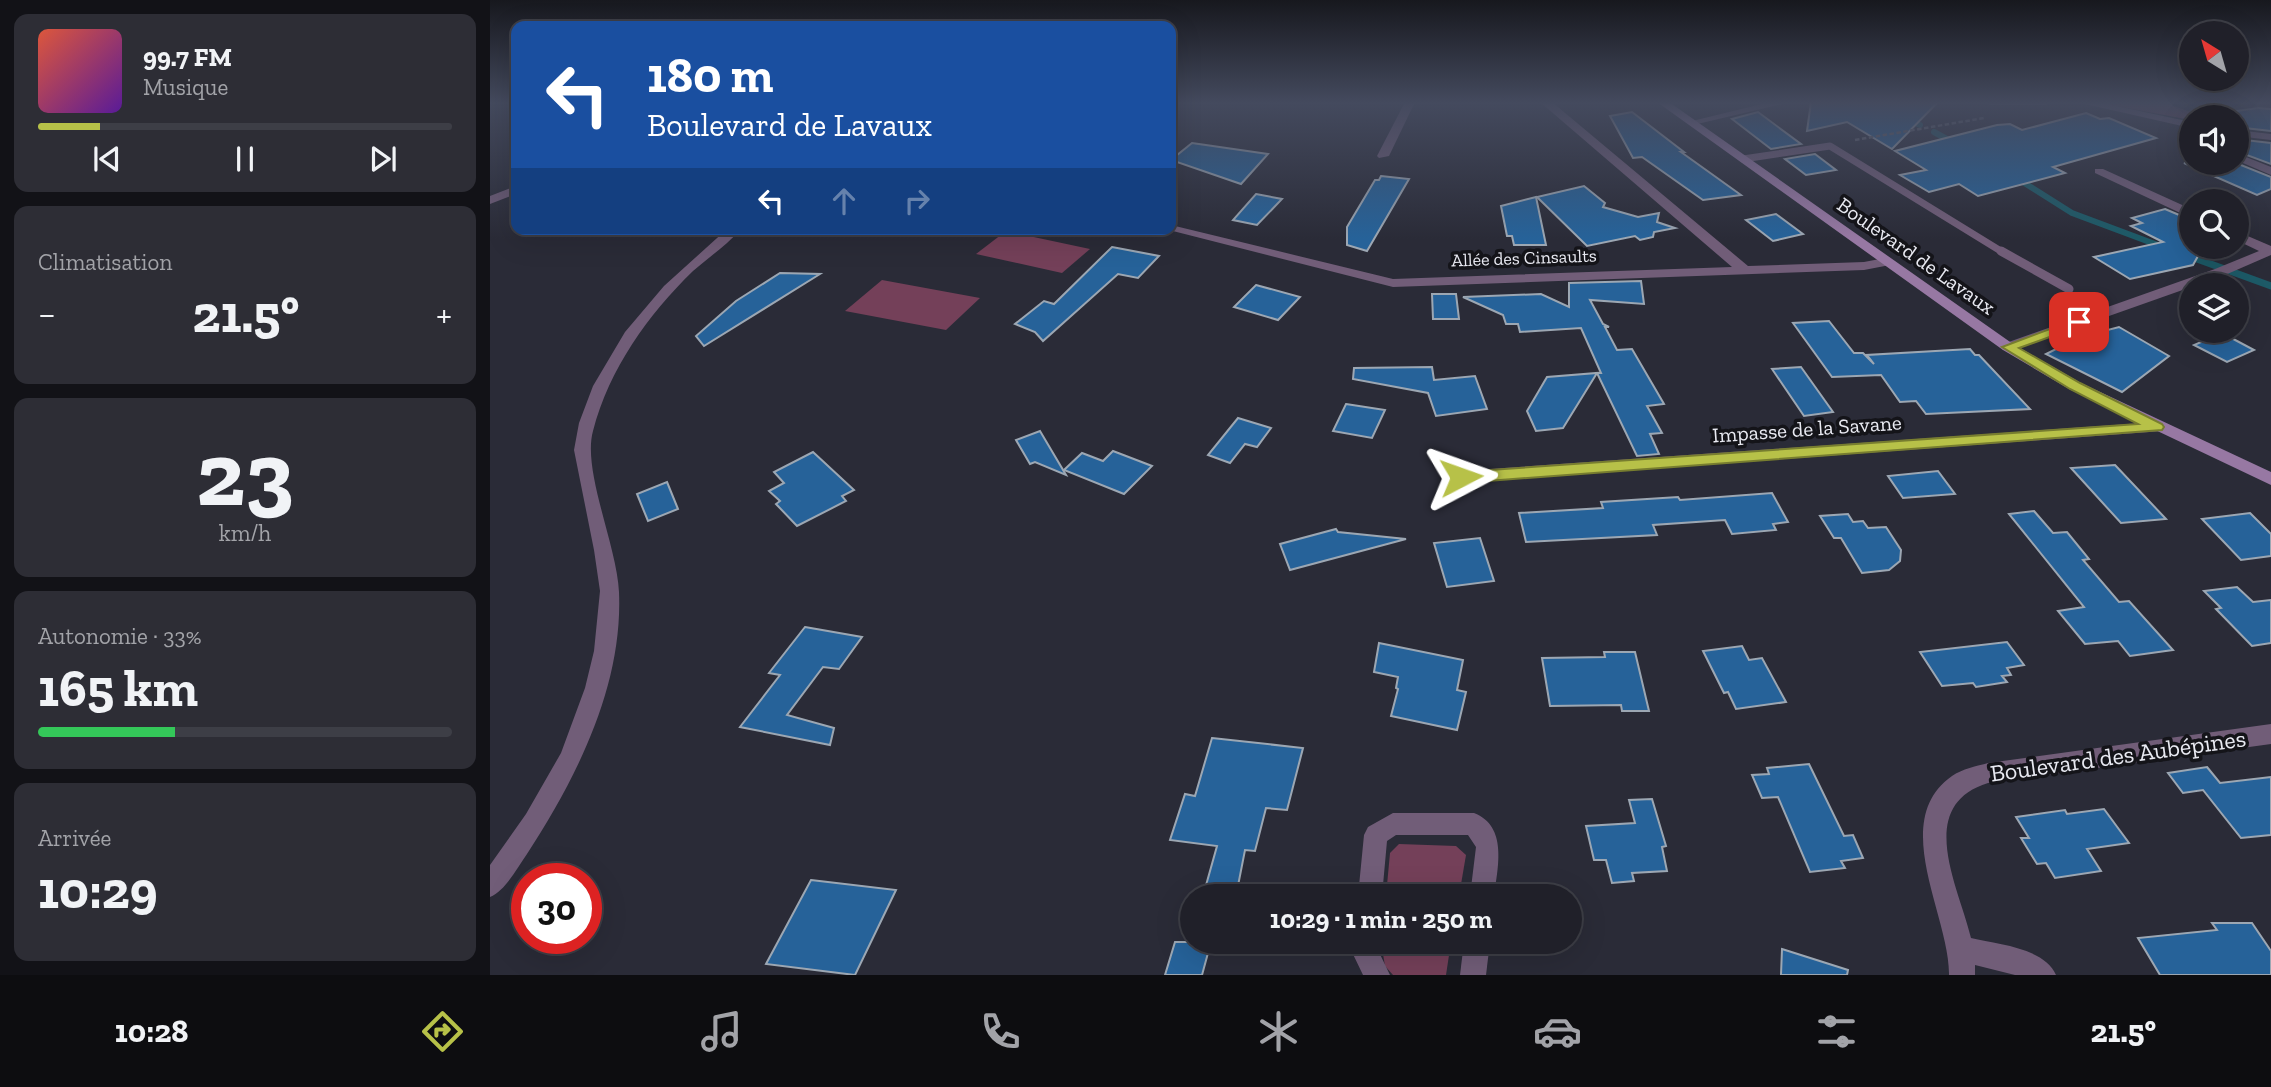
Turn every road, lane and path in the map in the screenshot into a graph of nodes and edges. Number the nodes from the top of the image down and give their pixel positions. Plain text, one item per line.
1 (1387, 148) edge
2 (1599, 148) edge
3 (1727, 148) edge
4 (1820, 148) edge
5 (1832, 148) edge
6 (1383, 156) dead end
7 (1743, 159) junction
8 (2249, 162) edge
9 (2271, 171) edge
10 (2099, 172) dead end
11 (511, 192) edge
12 (490, 200) edge
13 (2179, 209) edge
14 (1176, 230) edge
15 (728, 235) edge
16 (2249, 241) edge
17 (2271, 251) edge
18 (1885, 262) junction
19 (1742, 269) junction
20 (2069, 289) dead end
21 (2008, 347) junction
22 (2157, 427) junction
23 (1461, 477) dead end
24 (2271, 479) edge
25 (2271, 734) edge
26 (1371, 884) edge
27 (1483, 884) edge
28 (490, 885) edge
29 (1961, 948) junction
30 (1366, 954) edge
31 (1476, 954) edge
32 (1377, 975) edge
33 (1473, 975) edge
34 (1962, 975) edge
35 (2043, 975) edge

1 - 6 street
2 - 19 street
3 - 7 street, Boulevard de Lavaux
4 - 7 lane
5 - 20 lane
7 - 18 street, Boulevard de Lavaux
8 - 9 street
10 - 13 street
11 - 12 street
14 - 19 street, Allée des Cinsaults
15 - 28 street
16 - 17 street
17 - 21 street
18 - 19 street, Allée des Cinsaults
18 - 21 street, Boulevard de Lavaux
21 - 22 street, Boulevard de Lavaux
22 - 23 street, Impasse de la Savane
22 - 24 street, Boulevard de Lavaux
25 - 29 street, Boulevard des Aubépines
26 - 27 street
29 - 34 street, Boulevard des Aubépines
29 - 35 street
30 - 32 street
31 - 33 street

